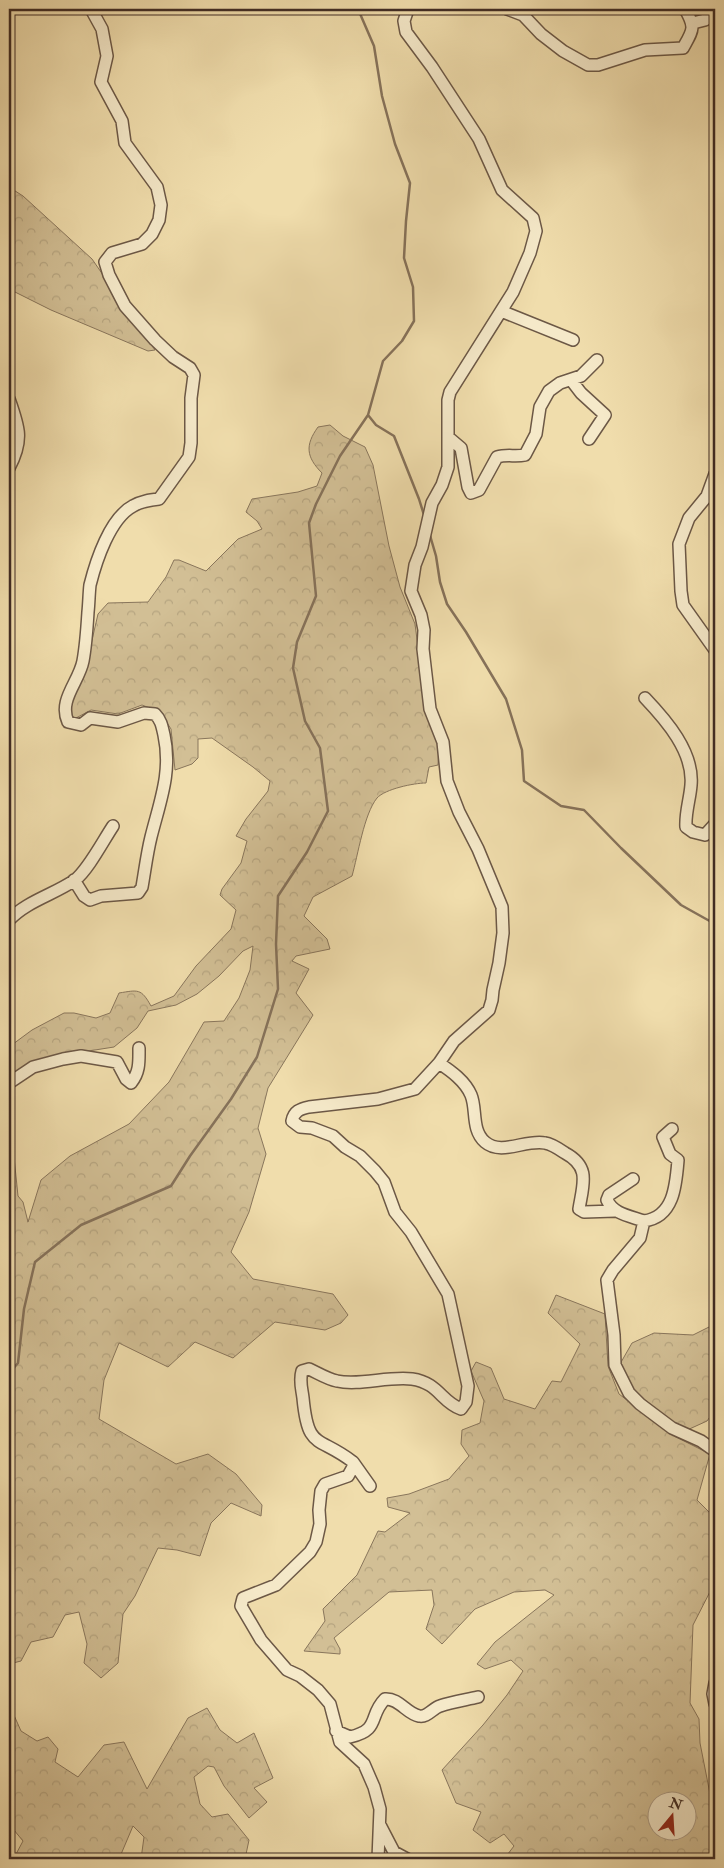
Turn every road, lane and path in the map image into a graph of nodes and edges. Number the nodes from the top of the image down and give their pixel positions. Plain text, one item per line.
1 (91, 9) edge
2 (408, 9) edge
3 (507, 9) edge
4 (685, 9) edge
5 (715, 9) edge
6 (519, 12) edge
7 (693, 23) junction
8 (501, 311) junction
9 (573, 340) dead end
10 (597, 360) dead end
11 (571, 380) junction
12 (9, 399) edge
13 (448, 438) junction
14 (588, 439) dead end
15 (9, 468) edge
16 (715, 474) edge
17 (715, 650) edge
18 (645, 698) dead end
19 (715, 824) edge
20 (113, 826) dead end
21 (74, 880) junction
22 (9, 920) edge
23 (139, 1048) dead end
24 (439, 1064) junction
25 (9, 1083) edge
26 (672, 1129) dead end
27 (633, 1179) dead end
28 (616, 1211) junction
29 (644, 1221) junction
30 (715, 1451) edge
31 (353, 1462) junction
32 (370, 1486) dead end
33 (715, 1684) edge
34 (478, 1697) dead end
35 (715, 1704) edge
36 (336, 1731) junction
37 (379, 1824) junction
38 (378, 1859) edge
39 (407, 1859) edge

1 - 21 street
2 - 8 street
3 - 6 street
4 - 7 street
5 - 7 street
6 - 7 street
8 - 9 street
8 - 13 street
10 - 11 street
11 - 13 street
11 - 14 street
12 - 15 street
13 - 24 street
16 - 17 street
18 - 19 street
20 - 21 street
21 - 22 street
23 - 25 street
24 - 28 street
24 - 31 street
26 - 29 street
27 - 28 street
28 - 29 street
29 - 30 street
31 - 32 street
31 - 36 street
33 - 35 street
34 - 36 street
36 - 37 street
37 - 38 street
37 - 39 street

